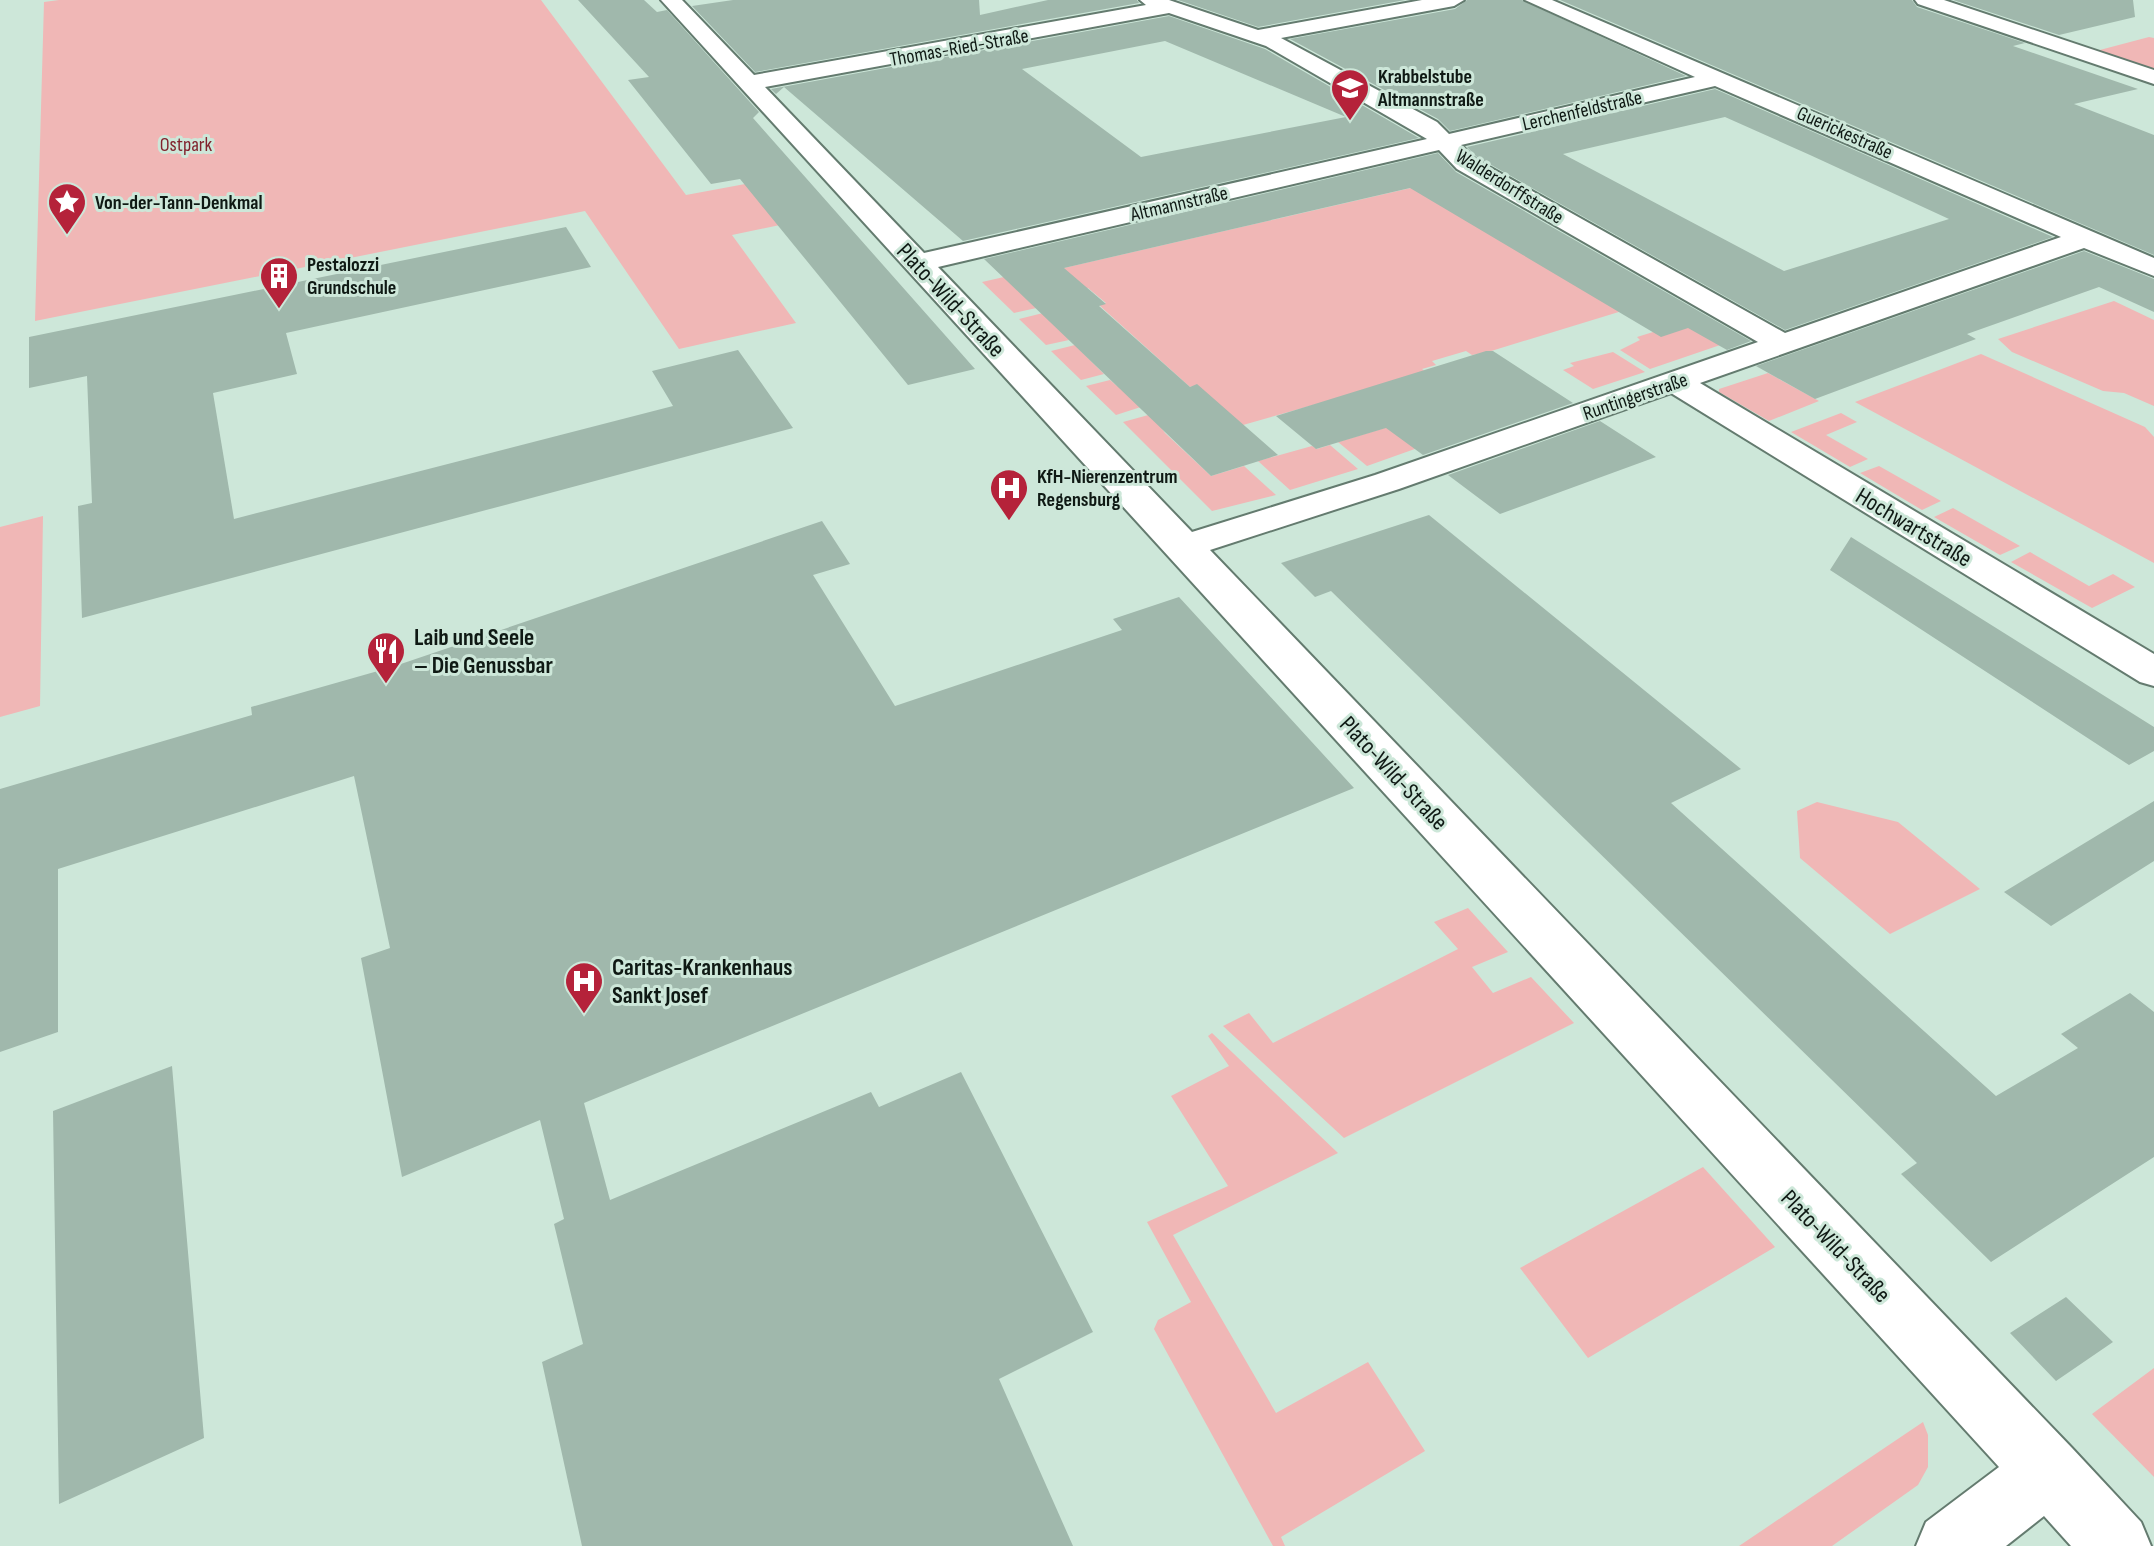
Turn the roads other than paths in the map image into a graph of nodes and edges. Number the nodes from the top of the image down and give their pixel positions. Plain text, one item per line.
1 (674, 0) edge
2 (1454, 0) edge
3 (1535, 0) edge
4 (1925, 0) edge
5 (1160, 4) edge
6 (1258, 36) junction
7 (2154, 77) edge
8 (1722, 78) junction
9 (748, 83) junction
10 (1442, 142) junction
11 (2085, 238) junction
12 (917, 263) junction
13 (2154, 268) edge
14 (1781, 343) junction
15 (1675, 382) junction
16 (1182, 547) junction
17 (2154, 672) edge
18 (2049, 1471) junction
19 (1950, 1546) edge
20 (2117, 1546) edge

1 - 9 street, Plato-Wild-Straße
2 - 6 street
3 - 8 street, Guerickestraße
4 - 7 street
5 - 6 street, Walderdorffstraße
5 - 9 street, Thomas-Ried-Straße
6 - 10 street, Walderdorffstraße
8 - 10 street, Lerchenfeldstraße
8 - 11 street, Guerickestraße
9 - 12 street, Plato-Wild-Straße
10 - 12 street, Altmannstraße
10 - 14 street, Walderdorffstraße
11 - 13 street, Guerickestraße
11 - 14 street, Runtingerstraße
12 - 16 street, Plato-Wild-Straße
14 - 15 street, Runtingerstraße
15 - 16 street, Runtingerstraße
15 - 17 street, Hochwartstraße
16 - 18 street, Plato-Wild-Straße
18 - 19 street
18 - 20 street, Plato-Wild-Straße

